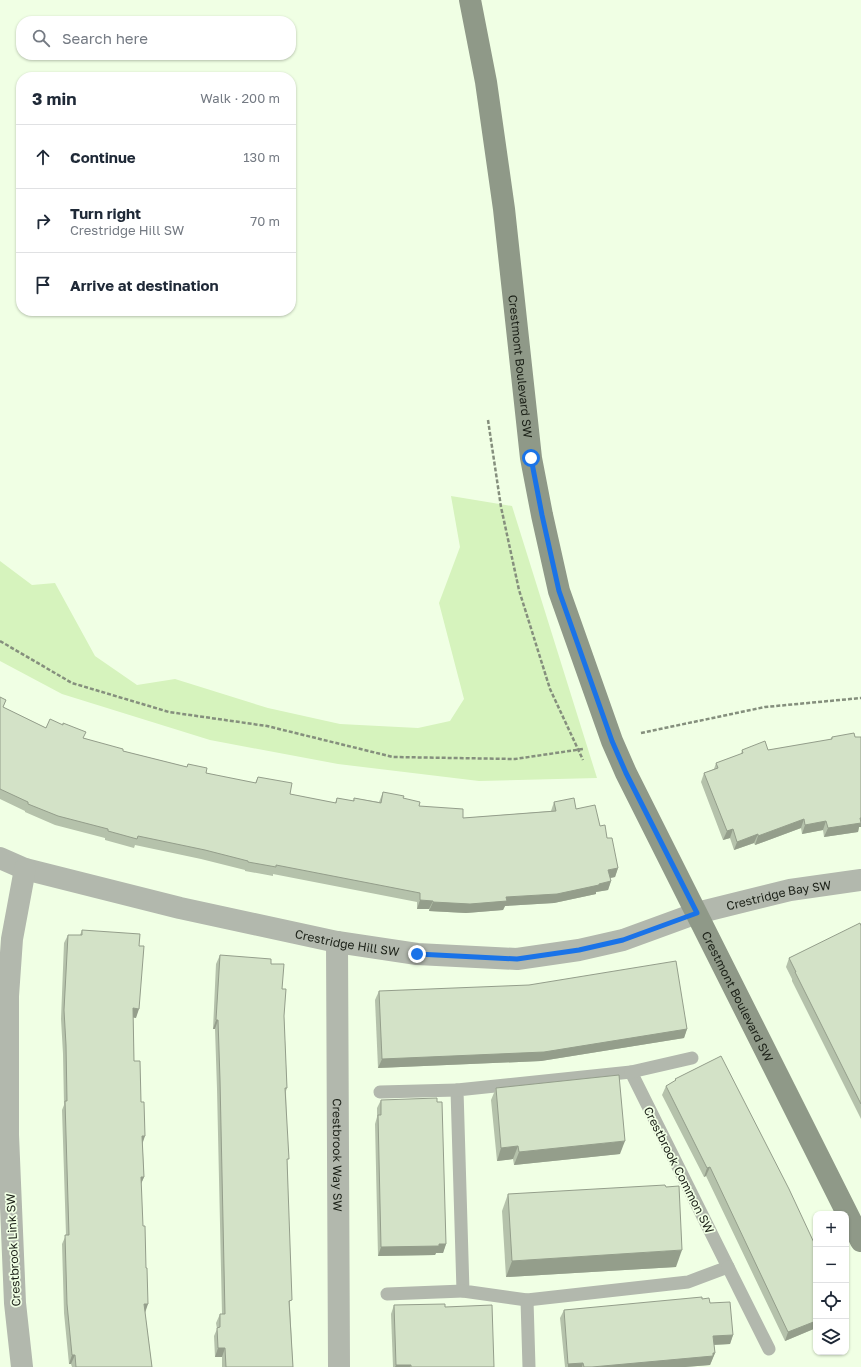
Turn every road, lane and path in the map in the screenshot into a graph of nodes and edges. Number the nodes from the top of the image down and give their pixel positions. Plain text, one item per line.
1 (470, 0) edge
2 (488, 420) dead end
3 (0, 640) edge
4 (861, 698) edge
5 (641, 733) dead end
6 (583, 749) dead end
7 (578, 750) junction
8 (583, 760) dead end
9 (0, 858) edge
10 (25, 869) junction
11 (861, 880) edge
12 (697, 913) junction
13 (337, 942) junction
14 (692, 1058) dead end
15 (630, 1072) junction
16 (458, 1090) junction
17 (380, 1092) dead end
18 (861, 1241) edge
19 (728, 1267) junction
20 (463, 1291) junction
21 (387, 1294) dead end
22 (526, 1300) junction
23 (769, 1349) dead end
24 (22, 1367) edge
25 (339, 1367) edge
26 (529, 1367) edge

1 - 12 street, Crestmont Boulevard SW
2 - 7 path
3 - 7 path
4 - 5 path
6 - 7 path
7 - 8 path
9 - 10 street, Crestridge Hill SW
10 - 13 street, Crestridge Hill SW
10 - 24 street, Crestbrook Link SW
11 - 12 street, Crestridge Bay SW
12 - 13 street, Crestridge Hill SW
12 - 18 street, Crestmont Boulevard SW
13 - 25 street, Crestbrook Way SW
14 - 15 lane
15 - 16 lane
15 - 19 lane, Crestbrook Common SW
16 - 17 lane
16 - 20 lane
19 - 22 lane
19 - 23 lane, Crestbrook Common SW
20 - 21 lane
20 - 22 lane
22 - 26 lane

